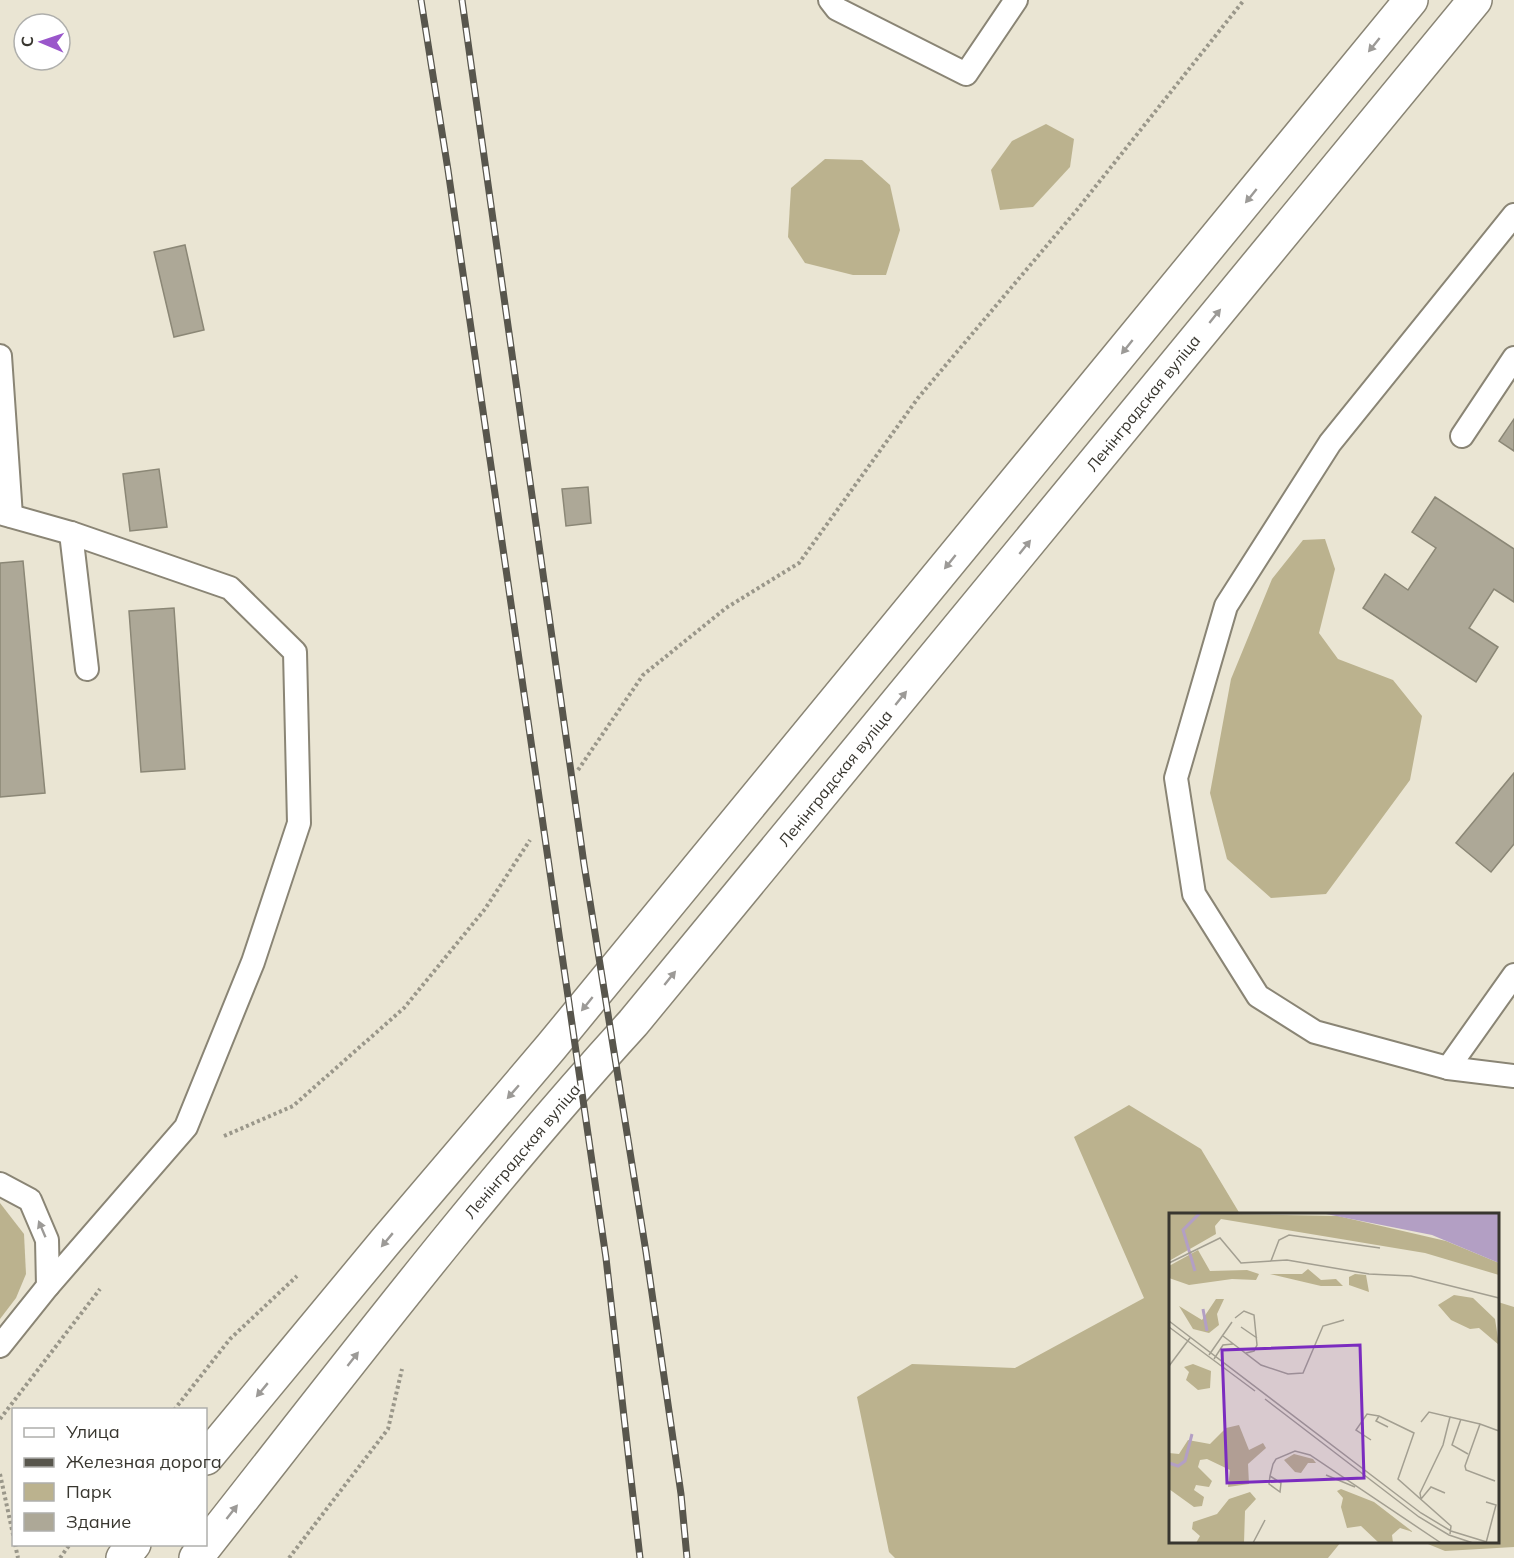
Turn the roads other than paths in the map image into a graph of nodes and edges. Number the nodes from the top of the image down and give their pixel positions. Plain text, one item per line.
1 (830, 0) edge
2 (1016, 0) edge
3 (1412, 0) edge
4 (1475, 0) edge
5 (1514, 215) edge
6 (0, 356) edge
7 (1514, 358) edge
8 (1462, 436) dead end
9 (6, 514) edge
10 (71, 533) junction
11 (87, 669) dead end
12 (1514, 975) edge
13 (1448, 1068) junction
14 (1514, 1076) edge
15 (0, 1184) edge
16 (48, 1286) junction
17 (0, 1346) edge
18 (207, 1457) edge
19 (207, 1544) edge
20 (133, 1546) edge
21 (205, 1546) edge
22 (123, 1558) edge
23 (196, 1558) edge

1 - 2 lane
3 -> 18 main road
19 -> 4 main road, Ленінградская вуліца
5 - 13 lane
6 - 9 lane
7 - 8 lane
9 - 10 lane
10 - 11 lane
10 - 16 lane
12 - 13 lane
13 - 14 lane
16 -> 15 lane
16 - 17 lane
20 - 22 main road
23 -> 21 main road, Ленінградская вуліца

